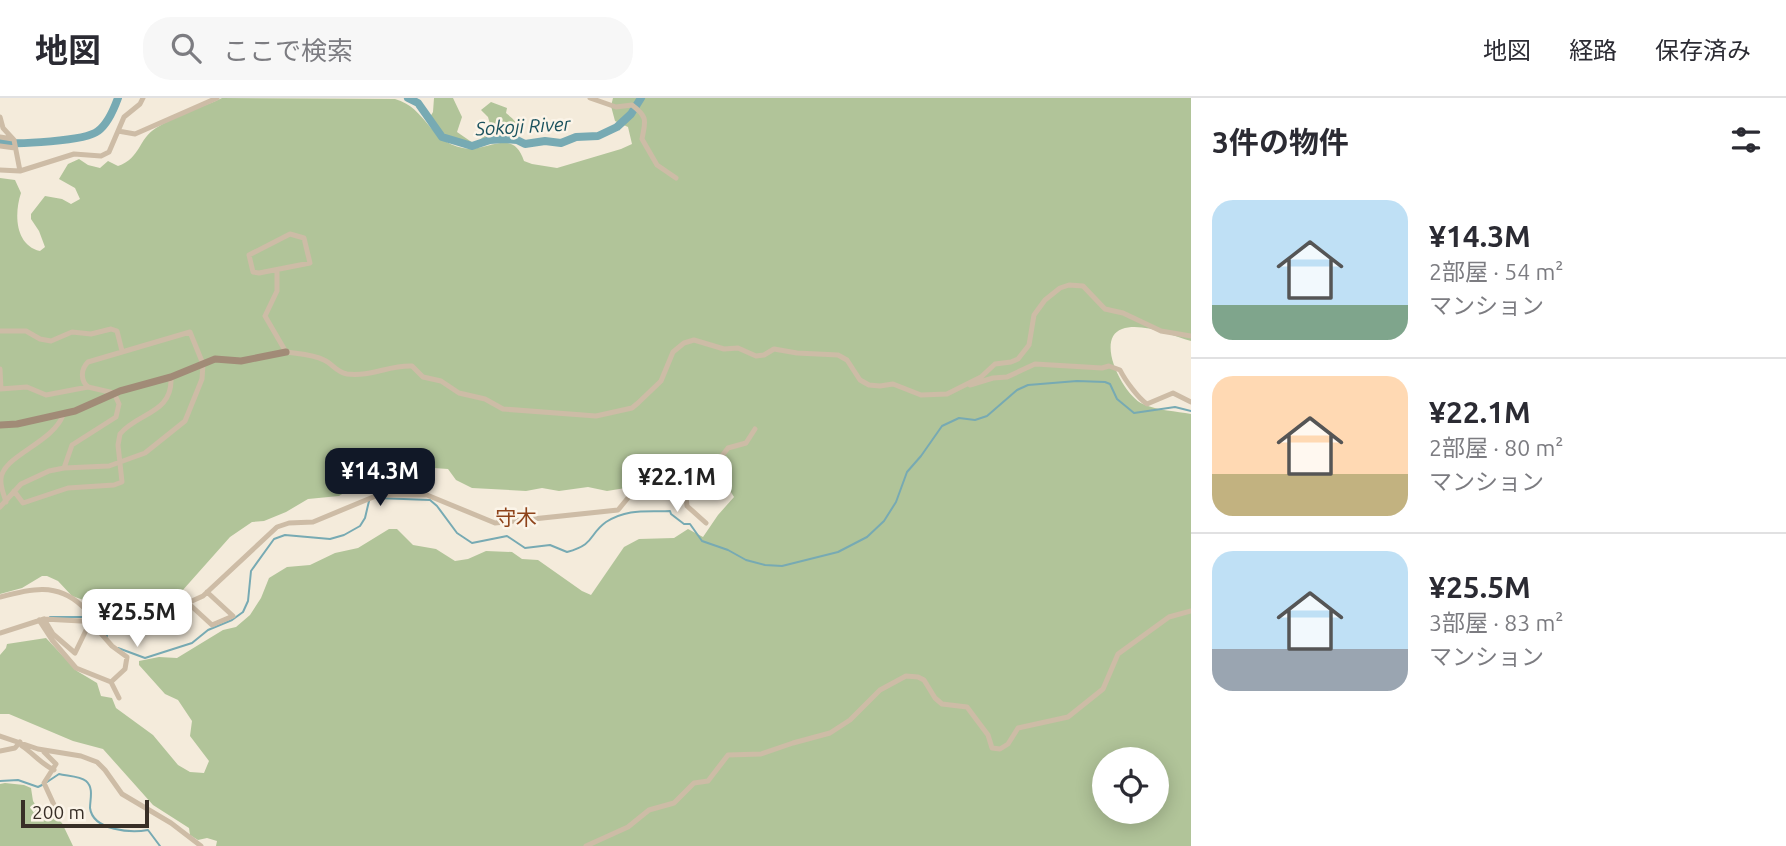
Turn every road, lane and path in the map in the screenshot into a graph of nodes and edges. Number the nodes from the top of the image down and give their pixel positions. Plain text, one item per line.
1 (144, 98) edge
2 (217, 98) edge
3 (590, 98) edge
4 (0, 117) edge
5 (118, 131) junction
6 (0, 137) edge
7 (14, 143) junction
8 (0, 146) edge
9 (0, 170) edge
10 (20, 171) junction
11 (676, 178) dead end
12 (277, 270) junction
13 (0, 331) edge
14 (1191, 335) edge
15 (122, 351) junction
16 (286, 352) junction
17 (203, 364) junction
18 (0, 369) edge
19 (171, 377) junction
20 (966, 386) junction
21 (88, 387) junction
22 (1, 389) edge
23 (114, 393) junction
24 (1191, 402) edge
25 (63, 415) junction
26 (1, 427) edge
27 (755, 429) dead end
28 (121, 462) junction
29 (64, 468) junction
30 (685, 486) junction
31 (14, 491) junction
32 (6, 502) junction
33 (0, 507) edge
34 (706, 523) dead end
35 (207, 592) junction
36 (0, 597) edge
37 (188, 603) junction
38 (1191, 611) edge
39 (42, 620) junction
40 (93, 622) junction
41 (0, 633) edge
42 (111, 682) junction
43 (119, 698) dead end
44 (0, 736) edge
45 (20, 743) junction
46 (42, 750) junction
47 (0, 751) edge
48 (54, 770) junction
49 (55, 807) dead end
50 (201, 846) edge
51 (586, 846) edge

1 - 5 street
2 - 5 street
3 - 11 street
4 - 7 street
5 - 10 street
6 - 7 street
7 - 8 street
7 - 10 street
9 - 10 street
12 - 12 street
12 - 16 street
13 - 15 street
14 - 20 street
15 - 17 street
15 - 21 street
16 - 17 street
16 - 20 street
17 - 19 street
17 - 28 street
18 - 22 street
19 - 23 street
19 - 28 street
20 - 24 street
21 - 22 street
21 - 23 street
23 - 25 street
23 - 29 street
25 - 26 street
25 - 32 street
27 - 30 street
28 - 29 street
28 - 31 street
29 - 31 street
30 - 34 street
30 - 35 street
31 - 32 street
32 - 33 street
35 - 37 street
35 - 37 street
36 - 40 street
37 - 40 street
38 - 51 street
39 - 40 street
39 - 40 street
39 - 41 street
39 - 42 street
40 - 42 street
42 - 43 street
44 - 45 street
45 - 46 street
45 - 47 street
45 - 48 street
46 - 48 street
46 - 50 street
48 - 49 street

